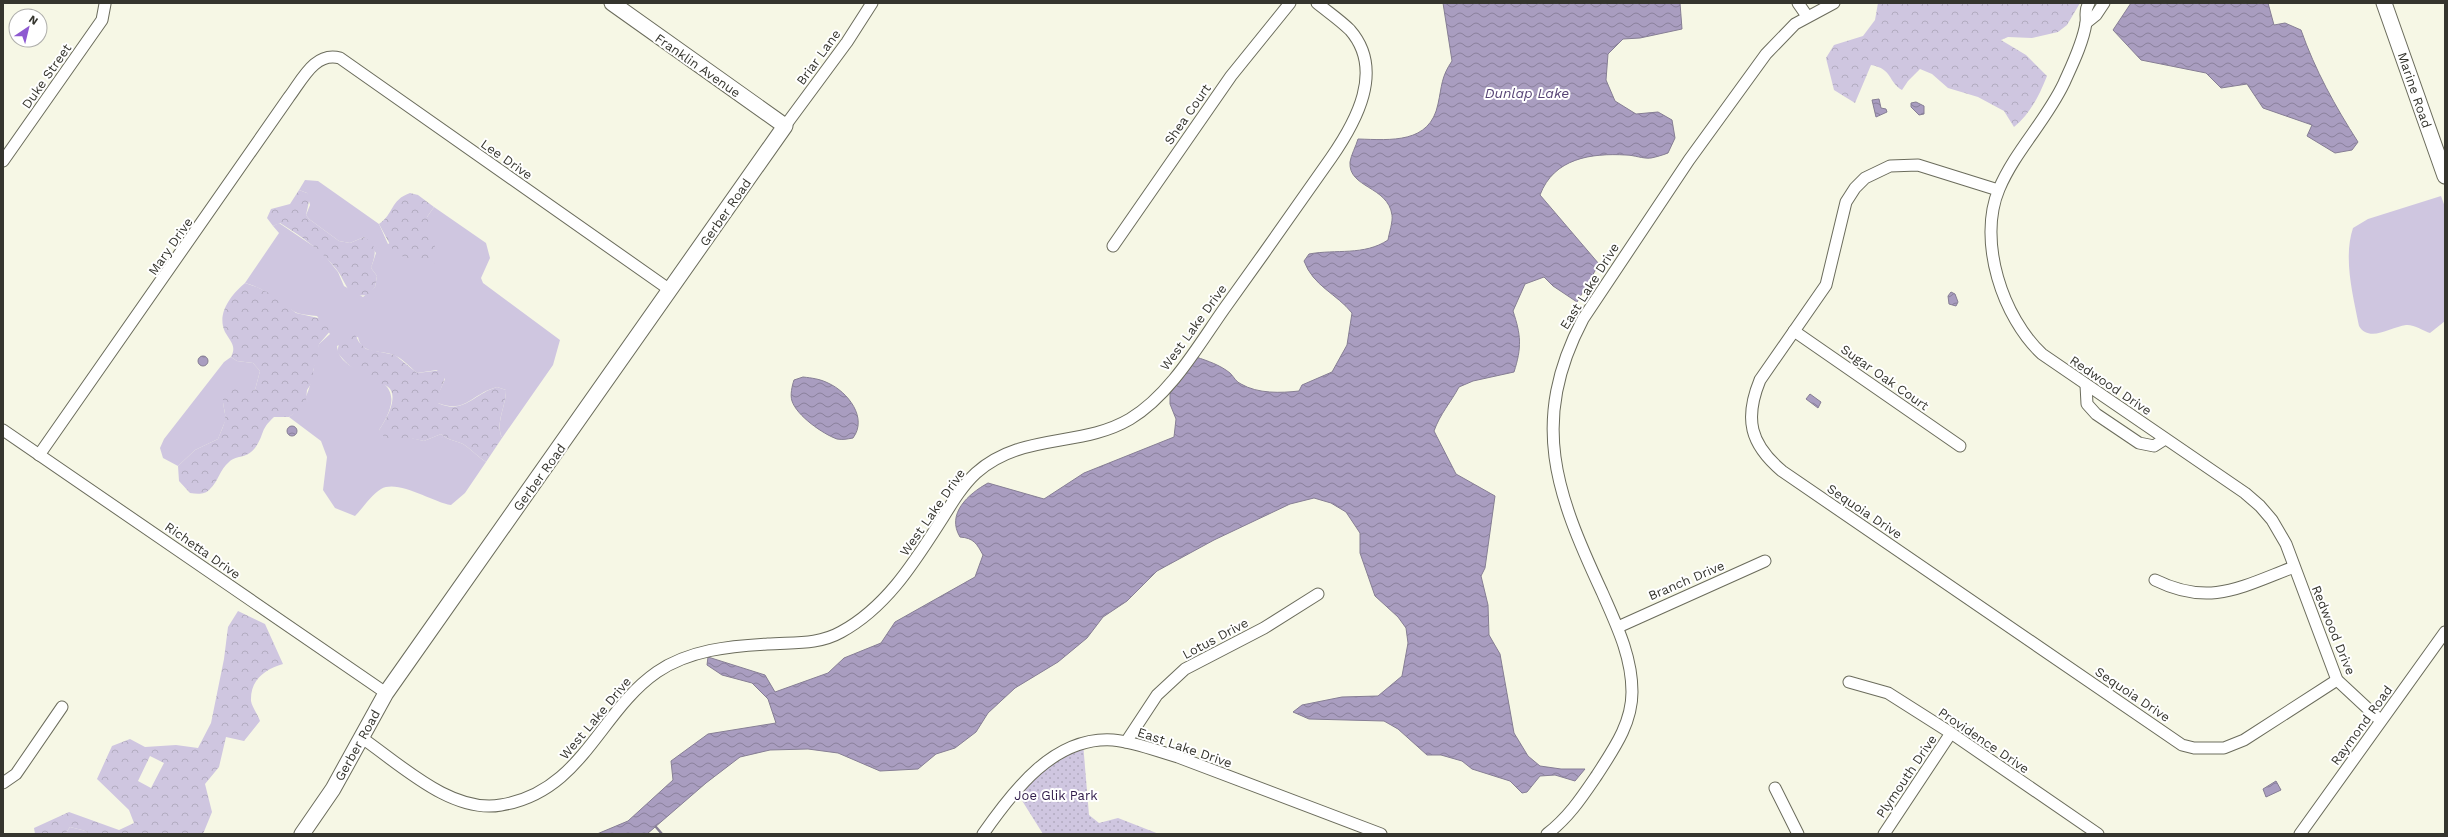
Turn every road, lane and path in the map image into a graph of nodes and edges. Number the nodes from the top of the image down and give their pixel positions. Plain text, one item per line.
1 (107, 3) edge
2 (612, 3) edge
3 (872, 3) edge
4 (1290, 3) edge
5 (1317, 3) edge
6 (1798, 3) edge
7 (1834, 3) edge
8 (2089, 3) edge
9 (2104, 3) edge
10 (2384, 3) edge
11 (1807, 16) junction
12 (2086, 22) junction
13 (326, 56) joint
14 (785, 126) junction
15 (4, 157) edge
16 (2445, 176) edge
17 (1998, 190) junction
18 (1114, 246) dead end
19 (670, 290) junction
20 (1794, 331) junction
21 (2086, 385) junction
22 (3, 430) edge
23 (2165, 439) junction
24 (1960, 446) dead end
25 (39, 455) junction
26 (1765, 561) dead end
27 (2294, 567) junction
28 (2155, 580) dead end
29 (1318, 594) dead end
30 (1618, 626) junction
31 (2445, 632) edge
32 (2337, 680) junction
33 (1849, 682) dead end
34 (386, 693) junction
35 (62, 707) dead end
36 (2380, 720) junction
37 (1951, 733) junction
38 (362, 738) junction
39 (1126, 742) junction
40 (3, 783) edge
41 (1775, 788) dead end
42 (302, 834) edge
43 (983, 834) edge
44 (1381, 834) edge
45 (1547, 834) edge
46 (1798, 834) edge
47 (1884, 834) edge
48 (2098, 834) edge
49 (2300, 834) edge

1 - 15 street, Duke Street
2 - 14 street, Franklin Avenue
3 - 14 street, Briar Lane
4 - 18 street, Shea Court
5 - 38 street, West Lake Drive
6 - 11 street
7 - 11 street, East Lake Drive
8 - 12 street, Redwood Drive
9 - 12 street
10 - 16 street, Marine Road
11 - 30 street, East Lake Drive
12 - 17 street, Redwood Drive
13 - 19 street, Lee Drive
13 - 25 street, Mary Drive
14 - 19 street, Gerber Road
17 - 20 street, Sequoia Drive
17 - 21 street, Redwood Drive
19 - 34 street, Gerber Road
20 - 24 street, Sugar Oak Court
20 - 32 street, Sequoia Drive
21 - 23 street, Redwood Drive
21 - 23 street
22 - 25 street, Richetta Drive
23 - 27 street, Redwood Drive
25 - 34 street, Richetta Drive
26 - 30 street, Branch Drive
27 - 28 street
27 - 32 street, Redwood Drive
29 - 39 street, Lotus Drive
30 - 45 street, East Lake Drive
31 - 36 street, Raymond Road
32 - 36 street, Redwood Drive
33 - 37 street, Providence Drive
34 - 38 street, Gerber Road
35 - 40 street
36 - 49 street, Raymond Road
37 - 47 street, Plymouth Drive
37 - 48 street, Providence Drive
38 - 42 street, Gerber Road
39 - 43 street, East Lake Drive
39 - 44 street, East Lake Drive
41 - 46 street

